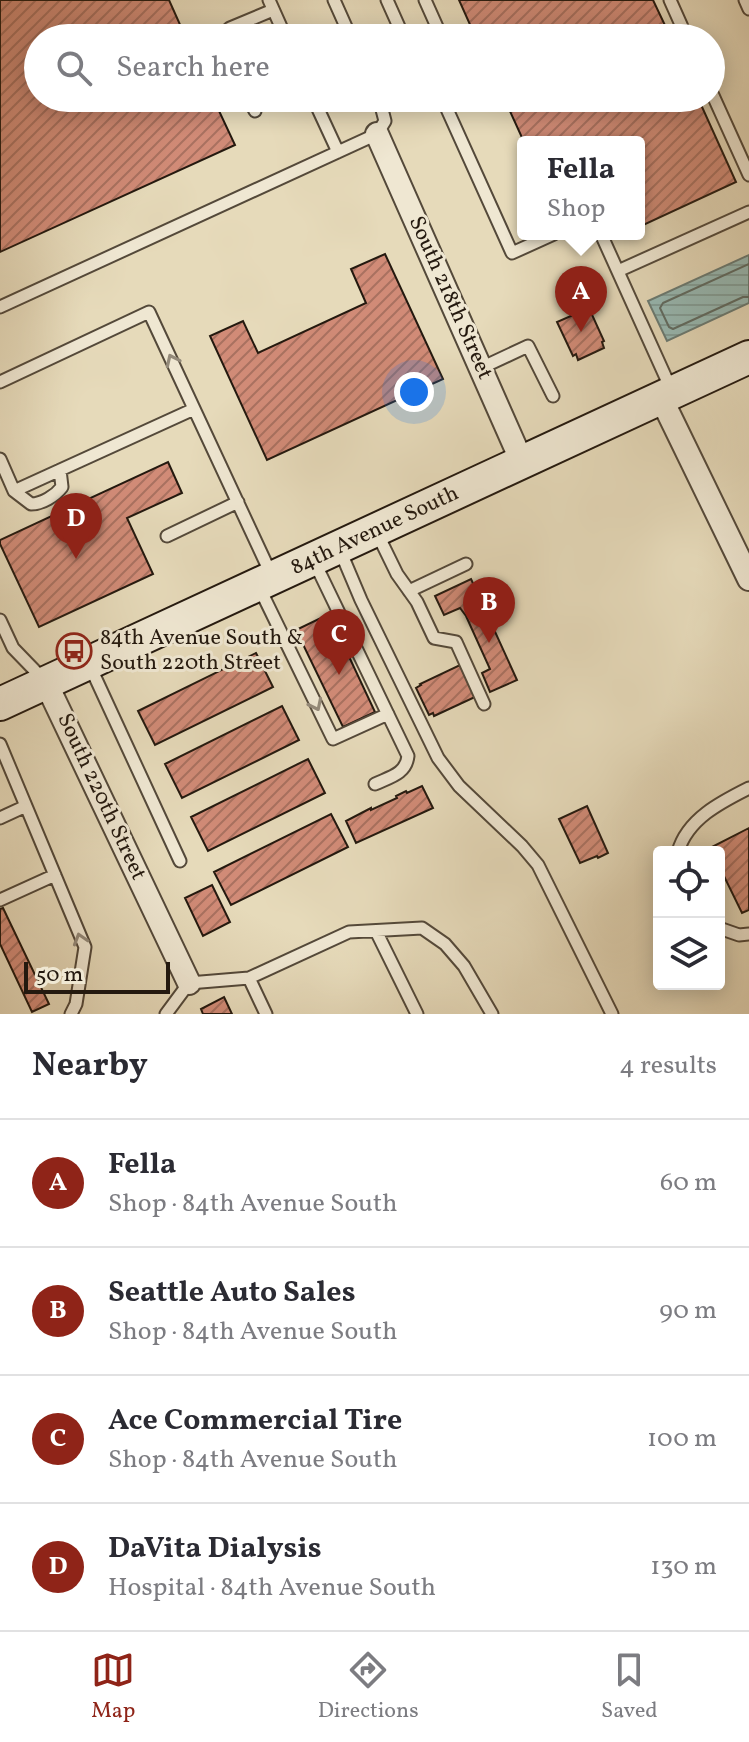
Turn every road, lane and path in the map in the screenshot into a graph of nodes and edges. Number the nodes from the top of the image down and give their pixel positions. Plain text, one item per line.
1 (334, 0) edge
2 (387, 0) edge
3 (425, 0) edge
4 (670, 0) edge
5 (745, 0) edge
6 (271, 5) edge
7 (749, 9) edge
8 (237, 24) edge
9 (280, 24) edge
10 (345, 24) edge
11 (398, 24) edge
12 (436, 24) edge
13 (681, 24) edge
14 (319, 112) edge
15 (383, 112) edge
16 (448, 112) edge
17 (720, 112) edge
18 (377, 134) junction
19 (338, 152) junction
20 (749, 175) edge
21 (749, 212) edge
22 (541, 240) edge
23 (604, 240) edge
24 (618, 271) junction
25 (0, 307) edge
26 (749, 357) edge
27 (481, 368) junction
28 (0, 382) edge
29 (553, 396) dead end
30 (667, 396) junction
31 (194, 409) junction
32 (0, 459) edge
33 (522, 462) junction
34 (60, 470) junction
35 (14, 491) junction
36 (238, 502) junction
37 (376, 530) junction
38 (167, 536) dead end
39 (326, 553) junction
40 (466, 564) dead end
41 (749, 579) edge
42 (266, 581) junction
43 (409, 591) junction
44 (0, 620) edge
45 (88, 663) junction
46 (46, 683) junction
47 (0, 704) edge
48 (484, 704) dead end
49 (388, 714) junction
50 (0, 744) edge
51 (375, 784) dead end
52 (749, 788) edge
53 (26, 806) junction
54 (0, 818) edge
55 (680, 846) edge
56 (180, 861) dead end
57 (55, 875) junction
58 (0, 900) edge
59 (725, 930) edge
60 (376, 931) junction
61 (749, 934) edge
62 (249, 978) junction
63 (189, 983) junction
64 (71, 1014) edge
65 (166, 1014) edge
66 (266, 1014) edge
67 (417, 1014) edge
68 (492, 1014) edge
69 (612, 1014) edge

1 - 10 lane
2 - 11 lane
3 - 12 lane
4 - 13 lane
5 - 7 lane
6 - 8 lane
6 - 9 lane
14 - 19 lane
15 - 18 lane
16 - 22 lane
17 - 20 lane
18 - 19 lane
18 - 27 street, South 218th Street
19 - 25 lane
21 - 24 lane
23 - 24 lane
24 - 30 lane
26 - 30 main road, 84th Avenue South
27 - 29 lane
27 - 33 street, South 218th Street
31 -> 28 lane
30 - 33 main road, 84th Avenue South
30 - 41 street
31 - 34 lane
31 - 36 lane
32 - 35 lane
33 - 37 main road, 84th Avenue South
34 - 35 lane
34 - 35 lane
36 - 38 lane
36 - 42 lane
37 - 39 main road, 84th Avenue South
37 - 43 lane
39 - 42 main road, 84th Avenue South
39 - 49 lane
39 - 69 lane
40 - 43 lane
42 - 45 main road, 84th Avenue South
42 -> 49 lane
43 - 48 lane
44 - 46 lane, South 220th Street
45 - 46 main road, 84th Avenue South
45 - 56 lane
46 - 47 main road, 84th Avenue South
46 - 63 street, South 220th Street
49 - 51 lane
50 - 53 lane
52 - 55 lane
53 - 54 lane
53 - 57 lane
57 - 58 lane
64 -> 57 lane
59 - 61 lane
60 - 62 lane
60 - 67 lane
60 - 68 lane
62 - 63 lane
62 - 66 lane
63 - 65 lane

